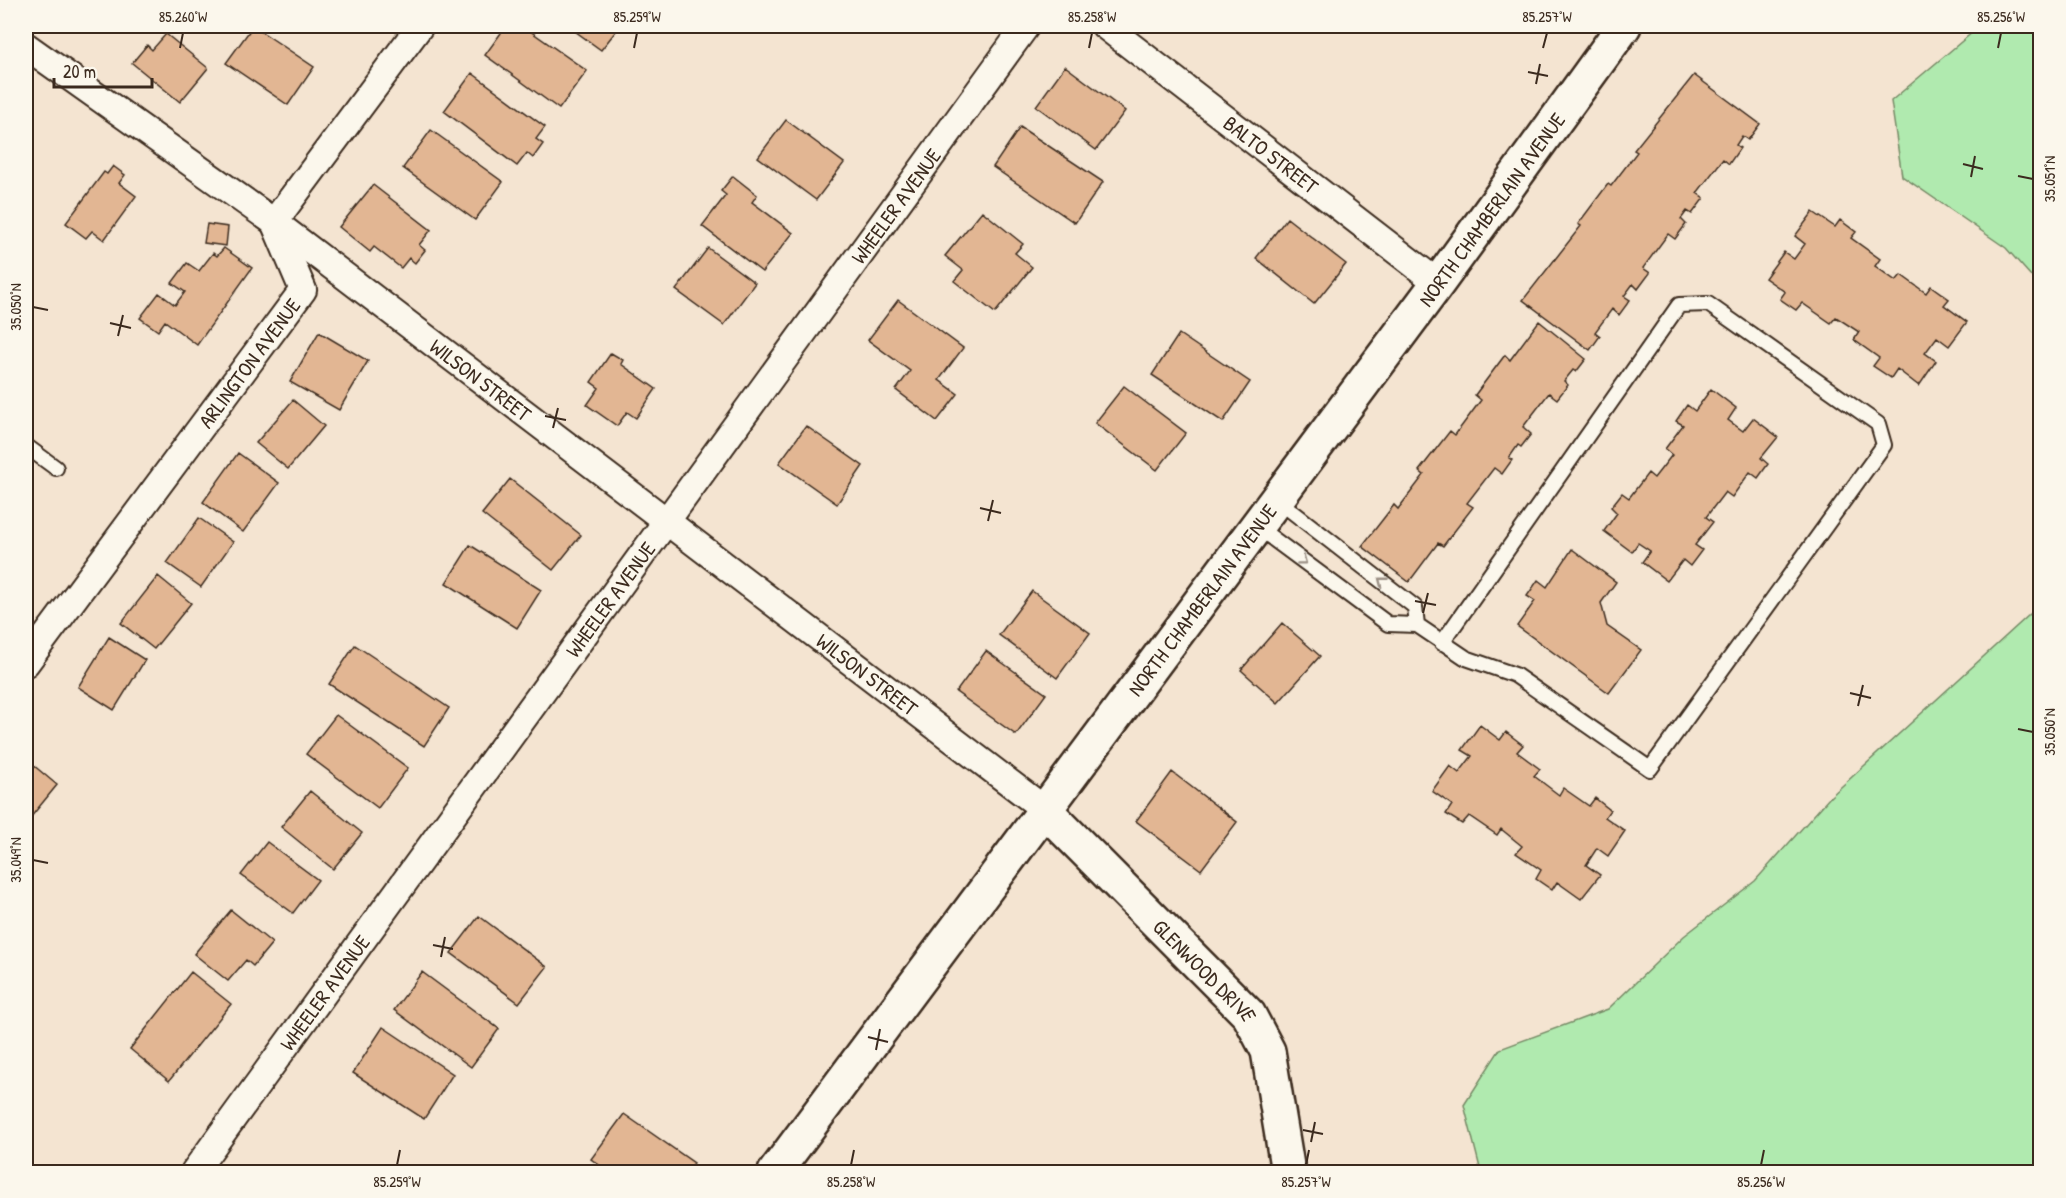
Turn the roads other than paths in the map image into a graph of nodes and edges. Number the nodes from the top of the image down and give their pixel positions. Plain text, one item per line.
1 (420, 26) edge
2 (1026, 26) edge
3 (1105, 26) edge
4 (1624, 26) edge
5 (26, 45) edge
6 (274, 222) junction
7 (1438, 283) junction
8 (26, 446) edge
9 (56, 468) dead end
10 (1276, 499) junction
11 (665, 522) junction
12 (1256, 526) junction
13 (1417, 625) junction
14 (1442, 642) junction
15 (26, 663) edge
16 (1044, 809) junction
17 (194, 1173) edge
18 (775, 1173) edge
19 (1288, 1173) edge

1 - 6 street
2 - 11 street, WHEELER AVENUE
3 - 7 street, BALTO STREET
4 - 7 street, NORTH CHAMBERLAIN AVENUE
5 - 6 street, WILSON STREET
6 - 11 street, WILSON STREET
6 - 15 street, ARLINGTON AVENUE
7 - 10 street, NORTH CHAMBERLAIN AVENUE
8 - 9 lane
10 - 12 street, NORTH CHAMBERLAIN AVENUE
13 -> 10 lane
11 - 16 street, WILSON STREET
11 - 17 street, WHEELER AVENUE
12 -> 13 lane
12 - 16 street, NORTH CHAMBERLAIN AVENUE
13 - 14 lane
14 - 14 lane
16 - 18 street, NORTH CHAMBERLAIN AVENUE
16 - 19 street, GLENWOOD DRIVE

